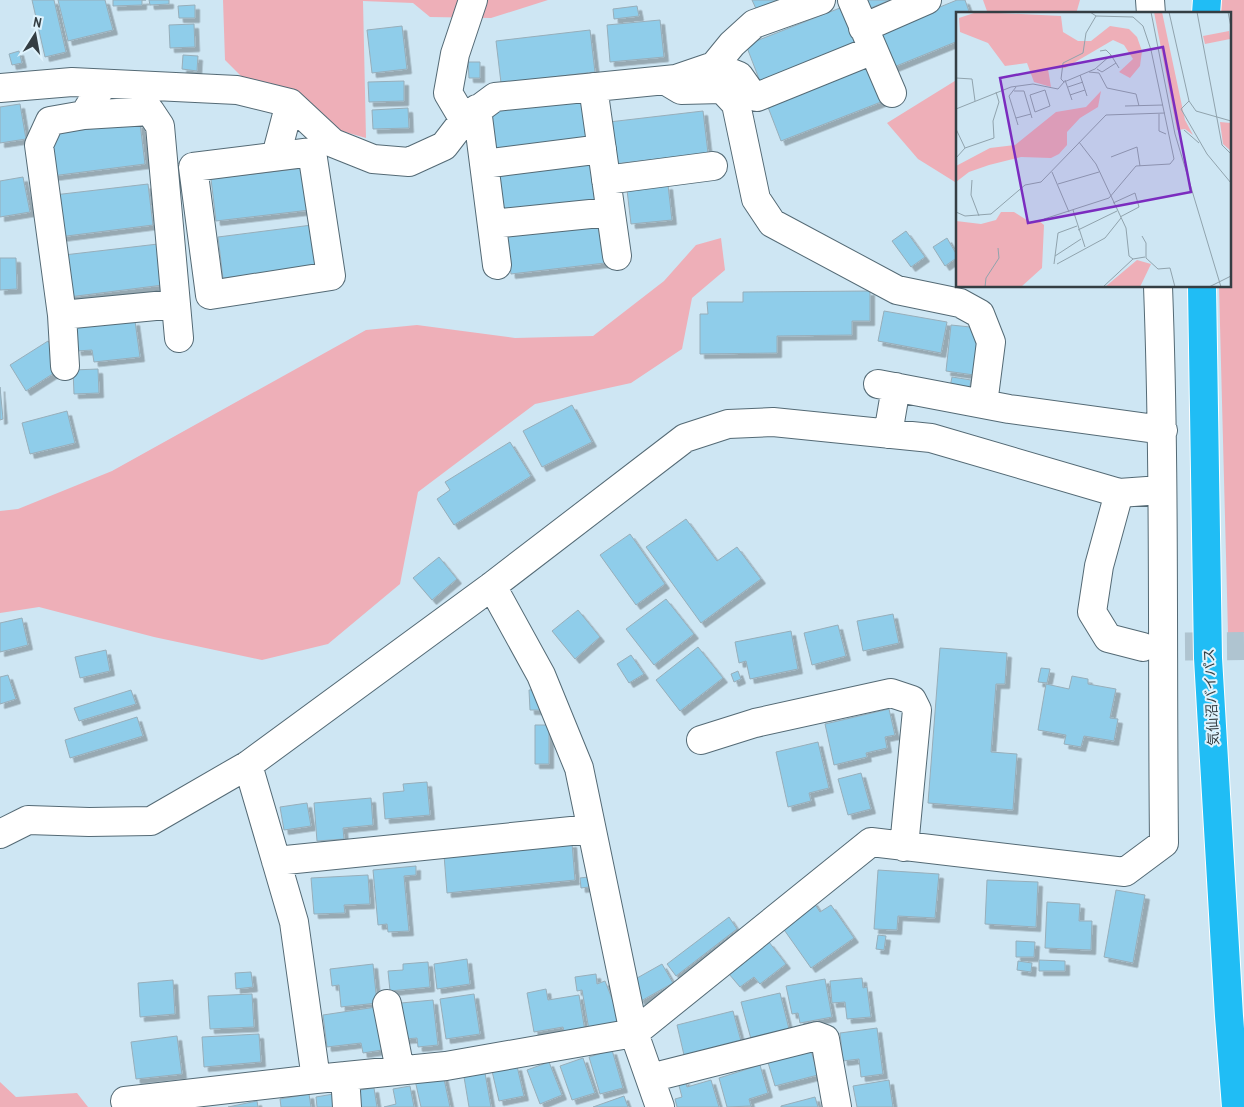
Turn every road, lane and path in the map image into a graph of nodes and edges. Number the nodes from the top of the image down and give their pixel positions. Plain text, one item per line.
1 (473, 0) edge
2 (821, 0) edge
3 (852, 0) edge
4 (927, 0) edge
5 (868, 39) junction
6 (714, 66) junction
7 (666, 81) junction
8 (103, 84) junction
9 (593, 87) junction
10 (0, 88) edge
11 (892, 93) dead end
12 (290, 103) junction
13 (471, 114) junction
14 (84, 115) junction
15 (602, 149) junction
16 (276, 156) junction
17 (484, 164) junction
18 (713, 166) dead end
19 (606, 180) junction
20 (610, 212) junction
21 (492, 224) junction
22 (617, 256) dead end
23 (497, 265) dead end
24 (1158, 288) edge
25 (1202, 288) edge
26 (176, 304) junction
27 (62, 315) junction
28 (179, 338) dead end
29 (65, 366) dead end
30 (983, 404) junction
31 (890, 426) junction
32 (1163, 430) junction
33 (1161, 490) junction
34 (1119, 493) junction
35 (492, 586) junction
36 (1143, 646) tunnel mouth
37 (702, 740) dead end
38 (248, 765) junction
39 (591, 829) junction
40 (0, 834) edge
41 (904, 846) junction
42 (276, 861) junction
43 (387, 1004) dead end
44 (634, 1033) junction
45 (400, 1070) junction
46 (345, 1076) junction
47 (650, 1078) junction
48 (316, 1079) junction
49 (125, 1101) dead end
50 (347, 1107) edge
51 (660, 1107) edge
52 (837, 1107) edge
53 (1236, 1107) edge

1 - 13 street
2 - 6 street
3 - 5 street
4 - 5 street
5 - 6 street
5 - 11 street
6 - 7 street
7 - 9 street
7 - 30 street
8 - 10 street
8 - 12 street
8 - 14 street
9 - 13 street
9 - 15 street
12 - 13 street
12 - 16 street
13 - 17 street
14 - 26 street
14 - 27 street
15 - 17 street
15 - 19 street
16 - 16 street
17 - 21 street
18 - 19 street
19 - 20 street
20 - 21 street
20 - 22 street
21 - 23 street
24 - 32 street
25 - 53 highway, 気仙沼バイパス
26 - 27 street
26 - 28 street
27 - 29 street
30 - 31 street
30 - 32 street
31 - 34 street
31 - 35 street
32 - 33 street
33 - 34 street
33 - 41 street
34 - 36 street
35 - 38 street
35 - 39 street
37 - 41 street
38 - 40 street
38 - 42 street
39 - 42 street
39 - 44 street
41 - 44 street
42 - 48 street
43 - 45 street
44 - 45 street
44 - 47 street
45 - 46 street
46 - 48 street
46 - 50 street
47 - 51 street
47 - 52 street
48 - 49 street

